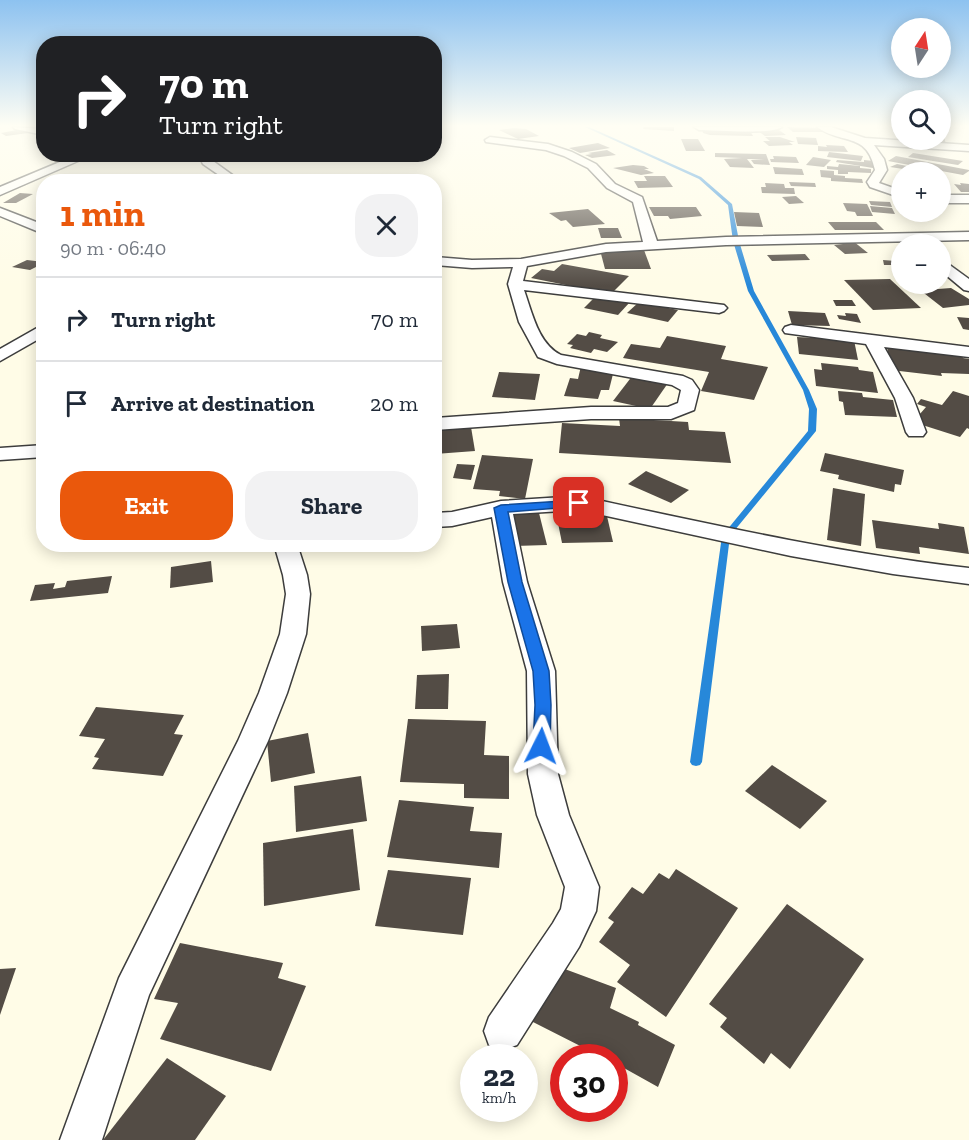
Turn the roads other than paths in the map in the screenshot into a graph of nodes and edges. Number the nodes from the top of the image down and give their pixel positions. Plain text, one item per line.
1 (26, 180) edge
2 (607, 180) edge
3 (874, 180) edge
4 (0, 191) edge
5 (891, 191) edge
6 (951, 199) edge
7 (969, 199) edge
8 (0, 212) edge
9 (36, 226) edge
10 (969, 236) edge
11 (951, 238) edge
12 (891, 240) edge
13 (651, 245) junction
14 (442, 262) edge
15 (521, 263) junction
16 (951, 271) edge
17 (514, 284) junction
18 (969, 287) edge
19 (719, 308) dead end
20 (791, 330) dead end
21 (36, 334) edge
22 (873, 341) junction
23 (969, 352) edge
24 (0, 356) edge
25 (442, 423) edge
26 (916, 432) dead end
27 (36, 452) edge
28 (0, 454) edge
29 (501, 508) junction
30 (442, 520) edge
31 (288, 552) edge
32 (969, 576) edge
33 (503, 1031) dead end
34 (81, 1140) edge

1 - 4 street
2 - 13 street
3 - 5 street
6 - 7 street
8 - 9 street
10 - 11 street
12 - 13 street
13 - 15 street
14 - 15 street
15 - 17 street
16 - 18 street
17 - 19 street
17 - 25 street
20 - 22 street
21 - 24 street
22 - 23 street
22 - 26 street
27 - 28 street
29 - 30 street
29 - 32 street
29 - 33 street
31 - 34 street

